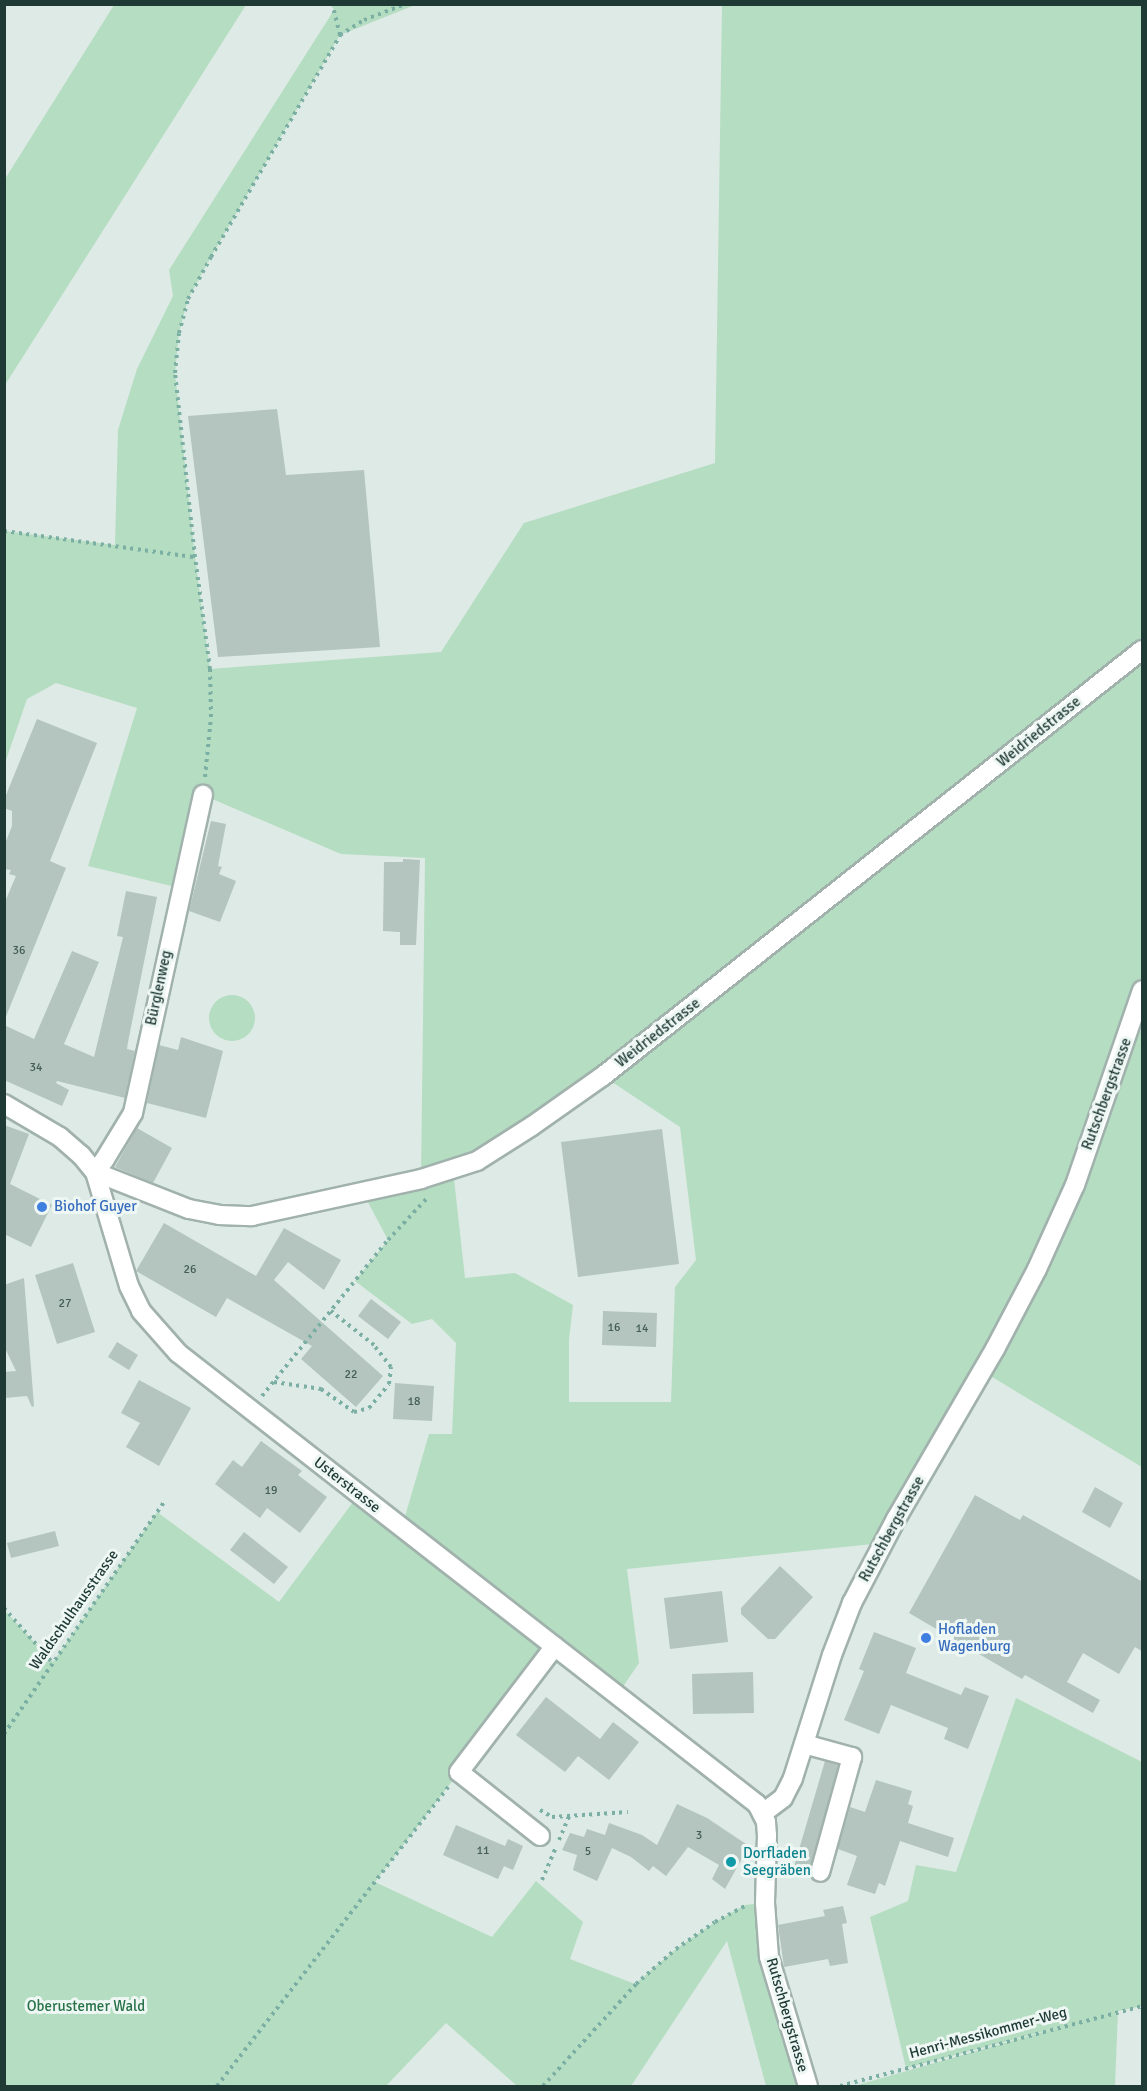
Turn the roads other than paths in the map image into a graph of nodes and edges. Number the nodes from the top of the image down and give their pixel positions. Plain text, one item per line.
1 (1143, 650) edge
2 (203, 795) road end
3 (1143, 990) edge
4 (4, 1104) edge
5 (95, 1172) junction
6 (555, 1646) junction
7 (804, 1744) junction
8 (763, 1813) junction
9 (540, 1836) dead end
10 (820, 1872) dead end
11 (808, 2086) edge

1 - 5 street, Weidriedstrasse
2 - 5 street, Bürglenweg
3 - 7 street, Rutschbergstrasse
4 - 5 street, Usterstrasse
5 - 6 street, Usterstrasse
6 - 8 street, Usterstrasse
6 - 9 street
7 - 8 street, Rutschbergstrasse
7 - 10 street
8 - 11 street, Rutschbergstrasse

